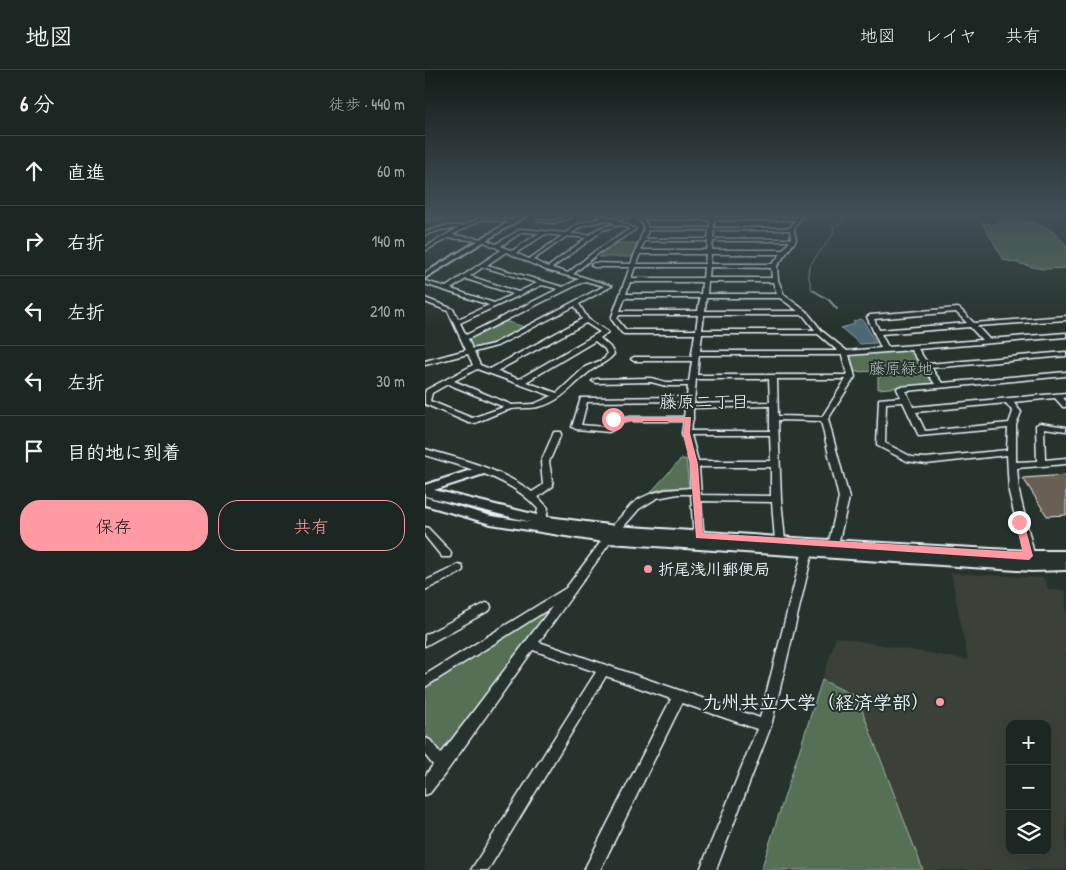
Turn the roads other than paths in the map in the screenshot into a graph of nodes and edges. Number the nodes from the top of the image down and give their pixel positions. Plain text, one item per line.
1 (457, 252) edge
2 (463, 252) edge
3 (501, 252) edge
4 (541, 252) edge
5 (569, 252) edge
6 (597, 252) edge
7 (638, 252) edge
8 (708, 252) edge
9 (785, 252) edge
10 (512, 253) edge
11 (529, 261) junction
12 (482, 265) junction
13 (633, 265) junction
14 (594, 266) dead end
15 (707, 266) junction
16 (775, 266) junction
17 (548, 269) junction
18 (425, 270) edge
19 (570, 274) junction
20 (466, 277) junction
21 (426, 279) edge
22 (584, 279) junction
23 (628, 280) junction
24 (705, 280) junction
25 (775, 280) junction
26 (541, 283) junction
27 (447, 288) junction
28 (563, 289) junction
29 (519, 294) junction
30 (623, 296) junction
31 (703, 296) junction
32 (781, 296) junction
33 (425, 300) edge
34 (495, 304) junction
35 (576, 304) junction
36 (617, 313) junction
37 (701, 313) junction
38 (805, 313) junction
39 (1066, 318) edge
40 (586, 320) junction
41 (458, 322) junction
42 (972, 325) junction
43 (698, 332) junction
44 (820, 332) junction
45 (876, 332) junction
46 (1066, 335) edge
47 (464, 338) junction
48 (596, 338) junction
49 (987, 341) junction
50 (913, 347) junction
51 (885, 349) junction
52 (471, 352) junction
53 (845, 353) junction
54 (1066, 354) edge
55 (695, 356) junction
56 (634, 359) dead end
57 (425, 362) edge
58 (477, 366) junction
59 (927, 366) junction
60 (491, 371) junction
61 (1066, 374) edge
62 (851, 376) junction
63 (773, 377) junction
64 (596, 381) dead end
65 (692, 381) junction
66 (449, 382) junction
67 (520, 382) junction
68 (940, 385) junction
69 (1066, 395) edge
70 (557, 396) junction
71 (1057, 396) junction
72 (906, 398) junction
73 (1008, 401) junction
74 (690, 402) junction
75 (773, 404) junction
76 (511, 406) junction
77 (1066, 406) edge
78 (911, 410) junction
79 (774, 418) junction
80 (689, 419) junction
81 (824, 419) junction
82 (1012, 425) junction
83 (1066, 430) edge
84 (687, 433) junction
85 (773, 433) junction
86 (557, 434) dead end
87 (425, 452) edge
88 (1011, 452) junction
89 (1066, 461) edge
90 (1041, 463) junction
91 (694, 464) junction
92 (775, 464) junction
93 (1014, 465) junction
94 (480, 470) junction
95 (425, 491) edge
96 (695, 495) junction
97 (532, 496) junction
98 (776, 498) junction
99 (425, 501) edge
100 (538, 524) junction
101 (612, 534) junction
102 (427, 536) edge
103 (699, 540) junction
104 (779, 545) junction
105 (809, 548) junction
106 (832, 549) junction
107 (446, 554) dead end
108 (1066, 556) edge
109 (1031, 561) junction
110 (1066, 565) edge
111 (458, 569) dead end
112 (425, 586) edge
113 (572, 590) junction
114 (486, 607) dead end
115 (425, 641) edge
116 (532, 645) junction
117 (603, 671) junction
118 (425, 682) edge
119 (679, 697) junction
120 (765, 726) junction
121 (425, 744) edge
122 (442, 766) junction
123 (425, 788) edge
124 (479, 870) edge
125 (592, 870) edge
126 (708, 870) edge

1 - 18 street
2 - 21 street
3 - 12 street
4 - 11 street
5 - 17 street
6 - 19 street
7 - 13 street
8 - 15 street
9 - 16 street
10 - 11 street
11 - 17 street
12 - 20 street
12 - 26 street
13 - 14 street
13 - 15 street
13 - 23 street
15 - 16 street
15 - 24 street
16 - 25 street
17 - 19 street
19 - 22 street
20 - 27 street
20 - 29 street
21 - 27 street
22 - 28 street
22 - 35 street
23 - 24 street
23 - 30 street
24 - 25 street
24 - 31 street
25 - 32 street
26 - 28 street
26 - 29 street
27 - 34 street
28 - 47 street
29 - 34 street
30 - 31 street
30 - 36 street
31 - 32 street
31 - 37 street
32 - 38 street
33 - 41 street
34 - 41 street
35 - 40 street
35 - 52 street
36 - 37 street
36 - 43 street
37 - 38 street
37 - 43 street
38 - 44 street
39 - 42 street
40 - 48 street
40 - 60 street
41 - 47 street
42 - 45 street
42 - 45 street
42 - 49 street
43 - 44 street
43 - 55 street
44 - 53 street
45 - 51 street
46 - 49 street
47 - 52 street
48 - 67 street
48 - 70 street
49 - 50 street
50 - 51 street
50 - 59 street
51 - 53 street
52 - 57 street
52 - 58 street
53 - 55 street
53 - 62 street
54 - 59 street
55 - 56 street
55 - 65 street
58 - 60 street
58 - 66 street
59 - 68 street
60 - 67 street
61 - 68 street
62 - 63 street
62 - 81 street
63 - 65 street
63 - 75 street
64 - 65 street
65 - 74 street
66 - 76 street
66 - 76 street
67 - 70 street
68 - 72 street
69 - 71 street
70 - 76 street
71 - 73 street
71 - 77 street
72 - 78 street
72 - 88 street
73 - 78 street
73 - 82 street
74 - 75 street
74 - 80 street
74 - 80 street
75 - 79 street
78 - 82 street
79 - 81 street
79 - 85 street
80 - 84 street
81 - 106 street
82 - 88 street
83 - 90 street
84 - 85 street
84 - 91 street
85 - 92 street
86 - 97 street
87 - 94 street
88 - 93 street
89 - 90 street
90 - 93 street
91 - 92 street
91 - 96 street
92 - 98 street
93 - 109 street
94 - 95 street
94 - 97 street
95 - 100 street
96 - 98 street
96 - 101 street
96 - 103 street
97 - 100 street
98 - 104 street
99 - 100 street
100 - 101 street
101 - 103 street
101 - 113 street
102 - 107 street
103 - 104 street
104 - 105 street
105 - 106 street
105 - 120 street
106 - 109 street
108 - 109 street
109 - 110 street
111 - 112 street
113 - 116 street
113 - 118 street
114 - 115 street
116 - 117 street
116 - 122 street
117 - 119 street
117 - 124 street
119 - 120 street
119 - 125 street
120 - 126 street
121 - 122 street
122 - 123 street

